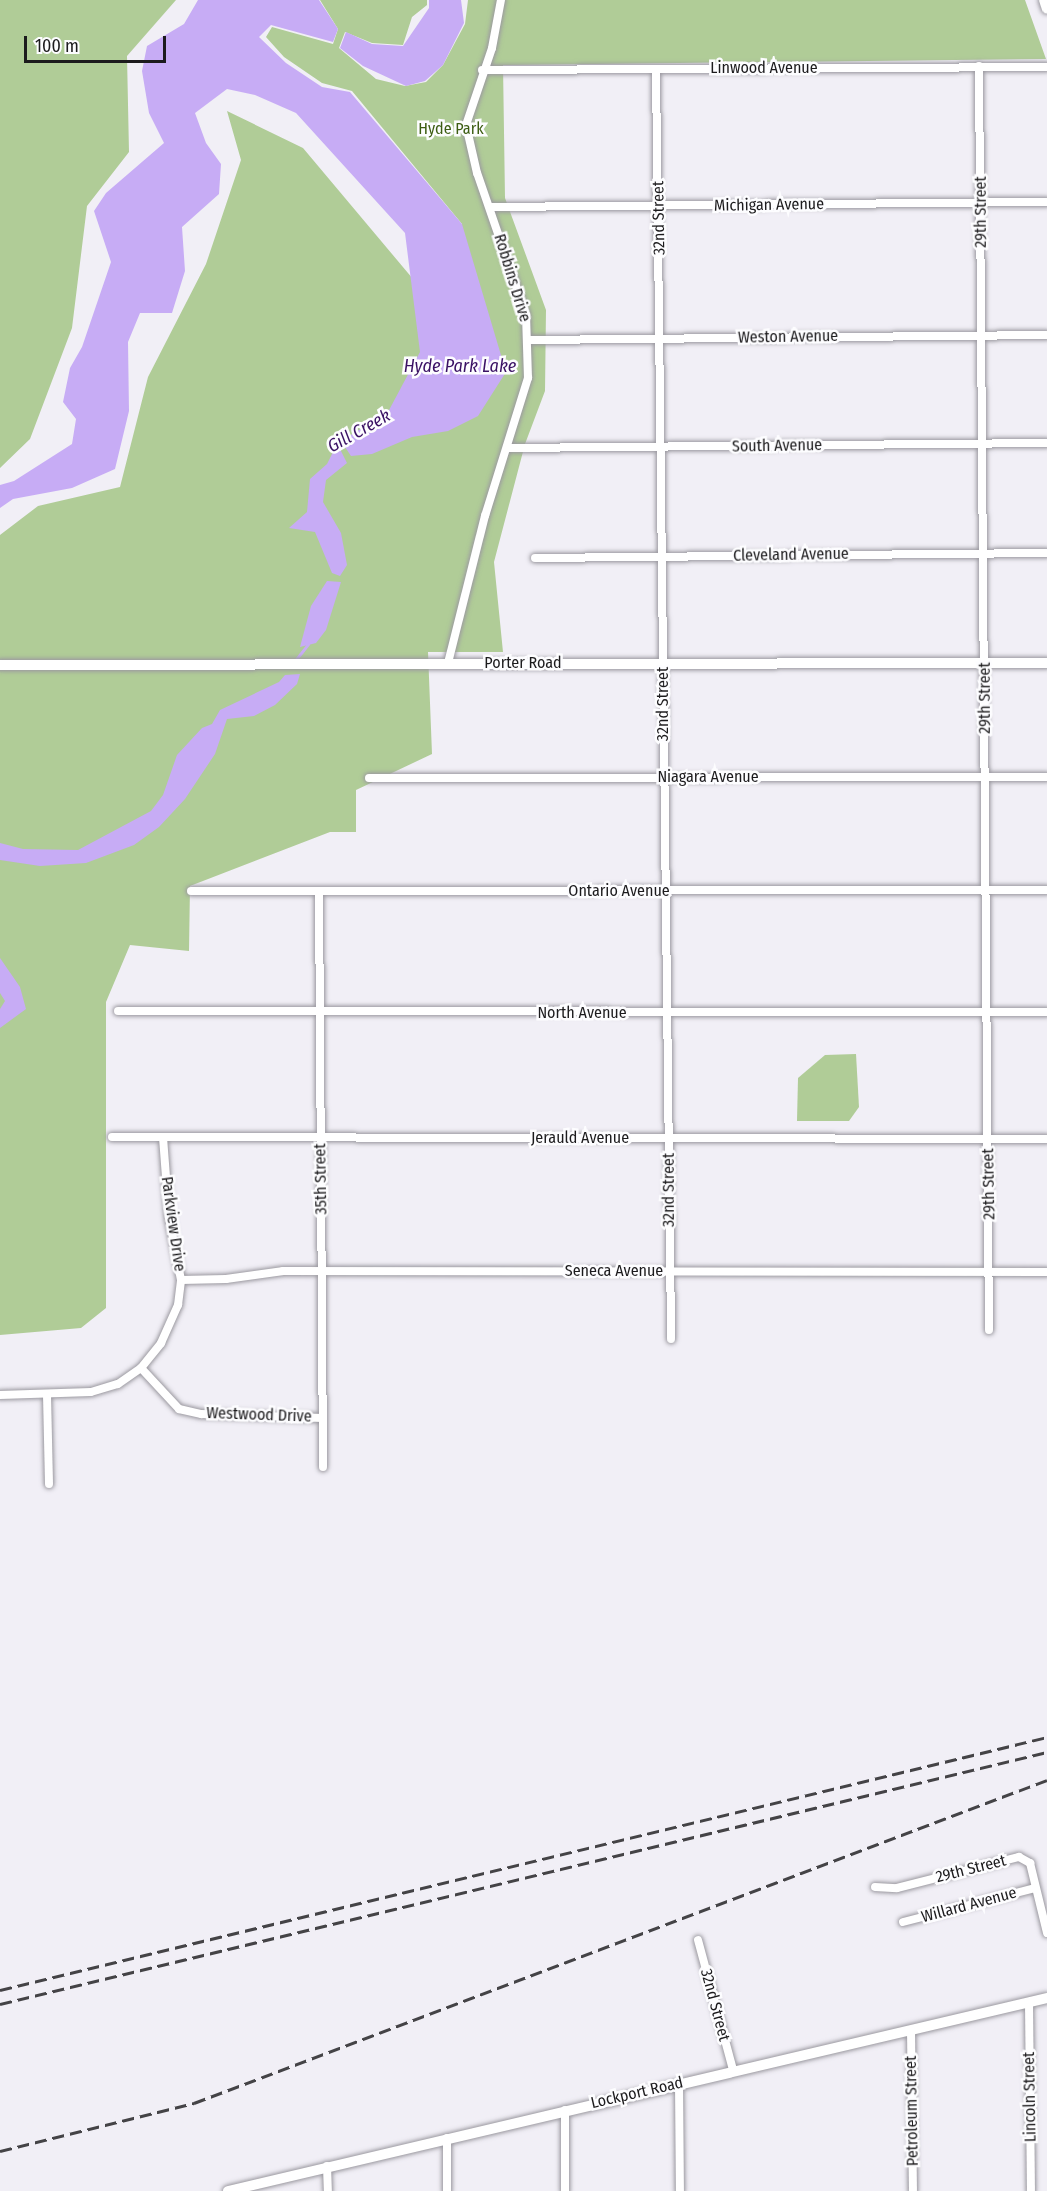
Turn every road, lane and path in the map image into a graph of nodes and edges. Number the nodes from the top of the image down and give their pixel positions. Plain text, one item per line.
1 (501, 0) edge
2 (1044, 0) edge
3 (1047, 9) edge
4 (979, 66) junction
5 (1047, 67) edge
6 (482, 69) junction
7 (656, 69) junction
8 (981, 202) junction
9 (1047, 202) edge
10 (658, 206) junction
11 (491, 207) junction
12 (982, 335) junction
13 (1047, 335) edge
14 (660, 339) junction
15 (529, 340) junction
16 (1047, 443) edge
17 (983, 444) junction
18 (661, 447) junction
19 (507, 448) junction
20 (983, 553) junction
21 (1047, 553) edge
22 (662, 556) junction
23 (535, 558) dead end
24 (986, 662) junction
25 (448, 663) junction
26 (662, 663) junction
27 (1047, 663) edge
28 (0, 665) edge
29 (663, 777) junction
30 (984, 777) junction
31 (1047, 777) edge
32 (369, 778) dead end
33 (987, 890) junction
34 (1047, 890) edge
35 (191, 891) dead end
36 (319, 891) junction
37 (665, 891) junction
38 (118, 1011) dead end
39 (1047, 1012) edge
40 (318, 1013) junction
41 (667, 1013) junction
42 (988, 1013) junction
43 (321, 1136) junction
44 (112, 1137) dead end
45 (163, 1137) junction
46 (669, 1138) junction
47 (989, 1138) junction
48 (1047, 1138) edge
49 (322, 1271) junction
50 (670, 1271) junction
51 (990, 1272) junction
52 (1047, 1272) edge
53 (181, 1280) junction
54 (989, 1330) dead end
55 (671, 1339) dead end
56 (141, 1368) junction
57 (0, 1395) edge
58 (47, 1395) junction
59 (323, 1418) junction
60 (323, 1467) dead end
61 (49, 1484) dead end
62 (875, 1887) dead end
63 (1035, 1888) junction
64 (903, 1922) dead end
65 (1047, 1933) edge
66 (698, 1940) dead end
67 (1047, 1998) edge
68 (1029, 2003) junction
69 (910, 2030) junction
70 (733, 2070) junction
71 (679, 2084) junction
72 (565, 2110) junction
73 (447, 2138) junction
74 (327, 2166) junction
75 (228, 2191) edge
76 (328, 2191) edge
77 (447, 2191) edge
78 (565, 2191) edge
79 (680, 2191) edge
80 (913, 2191) edge
81 (1031, 2191) edge

1 - 6 street, Robbins Drive
2 - 3 main road
4 - 5 street, Linwood Avenue
4 - 7 street, Linwood Avenue
4 - 8 street, 29th Street
6 - 7 street, Linwood Avenue
6 - 11 street, Robbins Drive
7 - 10 street, 32nd Street
8 - 9 street, Michigan Avenue
8 - 10 street, Michigan Avenue
8 - 12 street, 29th Street
10 - 11 street, Michigan Avenue
10 - 14 street, 32nd Street
11 - 15 street, Robbins Drive
12 - 13 street, Weston Avenue
12 - 14 street, Weston Avenue
12 - 17 street, 29th Street
14 - 15 street, Weston Avenue
14 - 18 street, 32nd Street
15 - 19 street, Robbins Drive
16 - 17 street, South Avenue
17 - 18 street, South Avenue
17 - 20 street, 29th Street
18 - 19 street, South Avenue
18 - 22 street, 32nd Street
19 - 25 street, Robbins Drive
20 - 21 street, Cleveland Avenue
20 - 22 street, Cleveland Avenue
20 - 24 street, 29th Street
22 - 23 street, Cleveland Avenue
22 - 26 street, 32nd Street
24 - 26 main road, Porter Road
24 - 27 main road, Porter Road
24 - 30 street, 29th Street
25 - 26 main road, Porter Road
25 - 28 main road, Porter Road
26 - 29 street, 32nd Street
29 - 30 street, Niagara Avenue
29 - 32 street, Niagara Avenue
29 - 37 street, 32nd Street
30 - 31 street, Niagara Avenue
30 - 33 street, 29th Street
33 - 34 street, Ontario Avenue
33 - 37 street, Ontario Avenue
33 - 42 street, 29th Street
35 - 36 street, Ontario Avenue
36 - 37 street, Ontario Avenue
36 - 40 street, 35th Street
37 - 41 street, 32nd Street
38 - 40 street, North Avenue
39 - 42 street, North Avenue
40 - 41 street, North Avenue
40 - 43 street, 35th Street
41 - 42 street, North Avenue
41 - 46 street, 32nd Street
42 - 47 street, 29th Street
43 - 45 street, Jerauld Avenue
43 - 46 street, Jerauld Avenue
43 - 49 street, 35th Street
44 - 45 street, Jerauld Avenue
45 - 53 street, Parkview Drive
46 - 47 street, Jerauld Avenue
46 - 50 street, 32nd Street
47 - 48 street, Jerauld Avenue
47 - 51 street, 29th Street
49 - 50 street, Seneca Avenue
49 - 53 street, Seneca Avenue
49 - 59 street, 35th Street
50 - 51 street, Seneca Avenue
50 - 55 street, 32nd Street
51 - 52 street, Seneca Avenue
51 - 54 street, 29th Street
53 - 56 street, Parkview Drive
56 - 58 street, Parkview Drive
56 - 59 street, Westwood Drive
57 - 58 street, Parkview Drive
58 - 61 street
59 - 60 street, 35th Street
62 - 63 street, 29th Street
63 - 64 street, Willard Avenue
63 - 65 street, 29th Street
66 - 70 street, 32nd Street
67 - 68 main road, Lockport Road
68 - 69 main road, Lockport Road
68 - 81 street, Lincoln Street
69 - 70 main road, Lockport Road
69 - 80 street, Petroleum Street
70 - 71 main road, Lockport Road
71 - 72 main road, Lockport Road
71 - 79 street
72 - 73 main road, Lockport Road
72 - 78 street
73 - 74 main road, Lockport Road
73 - 77 street
74 - 75 main road, Lockport Road
74 - 76 street

